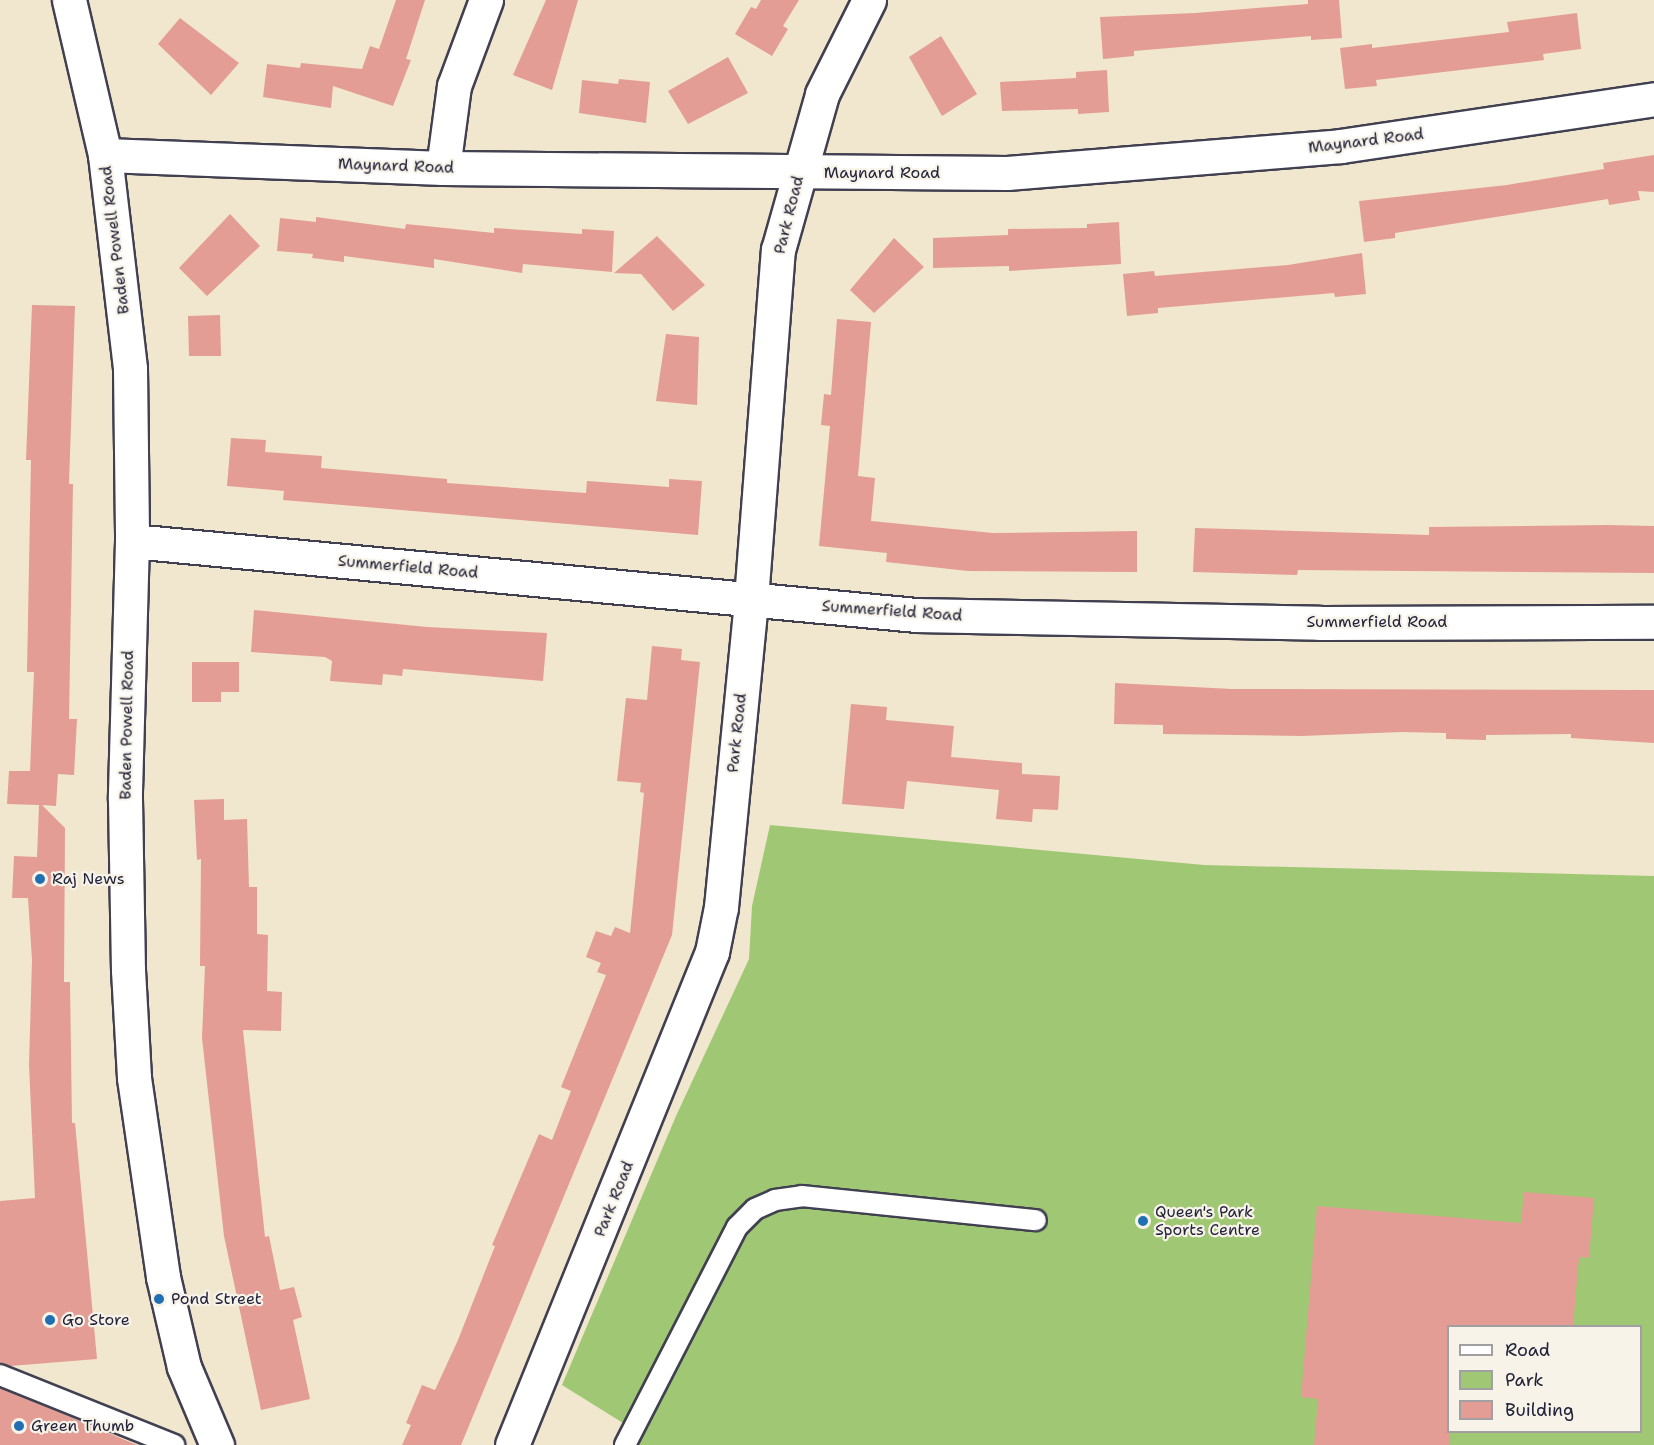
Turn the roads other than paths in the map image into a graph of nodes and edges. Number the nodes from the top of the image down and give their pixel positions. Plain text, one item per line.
1 (69, 0) edge
2 (486, 0) edge
3 (869, 0) edge
4 (1654, 99) edge
5 (105, 155) junction
6 (443, 168) junction
7 (799, 174) junction
8 (132, 541) junction
9 (751, 599) junction
10 (1654, 622) edge
11 (1036, 1220) dead end
12 (0, 1376) edge
13 (174, 1445) edge
14 (217, 1445) edge
15 (512, 1445) edge
16 (625, 1445) edge

1 - 5 street, Baden Powell Road
2 - 6 street
3 - 7 street, Park Road
4 - 7 street, Maynard Road
5 - 6 street, Maynard Road
5 - 8 street, Baden Powell Road
6 - 7 street, Maynard Road
7 - 9 street, Park Road
8 - 9 street, Summerfield Road
8 - 14 street, Baden Powell Road
9 - 10 street, Summerfield Road
9 - 15 street, Park Road
11 - 16 lane
12 - 13 lane

